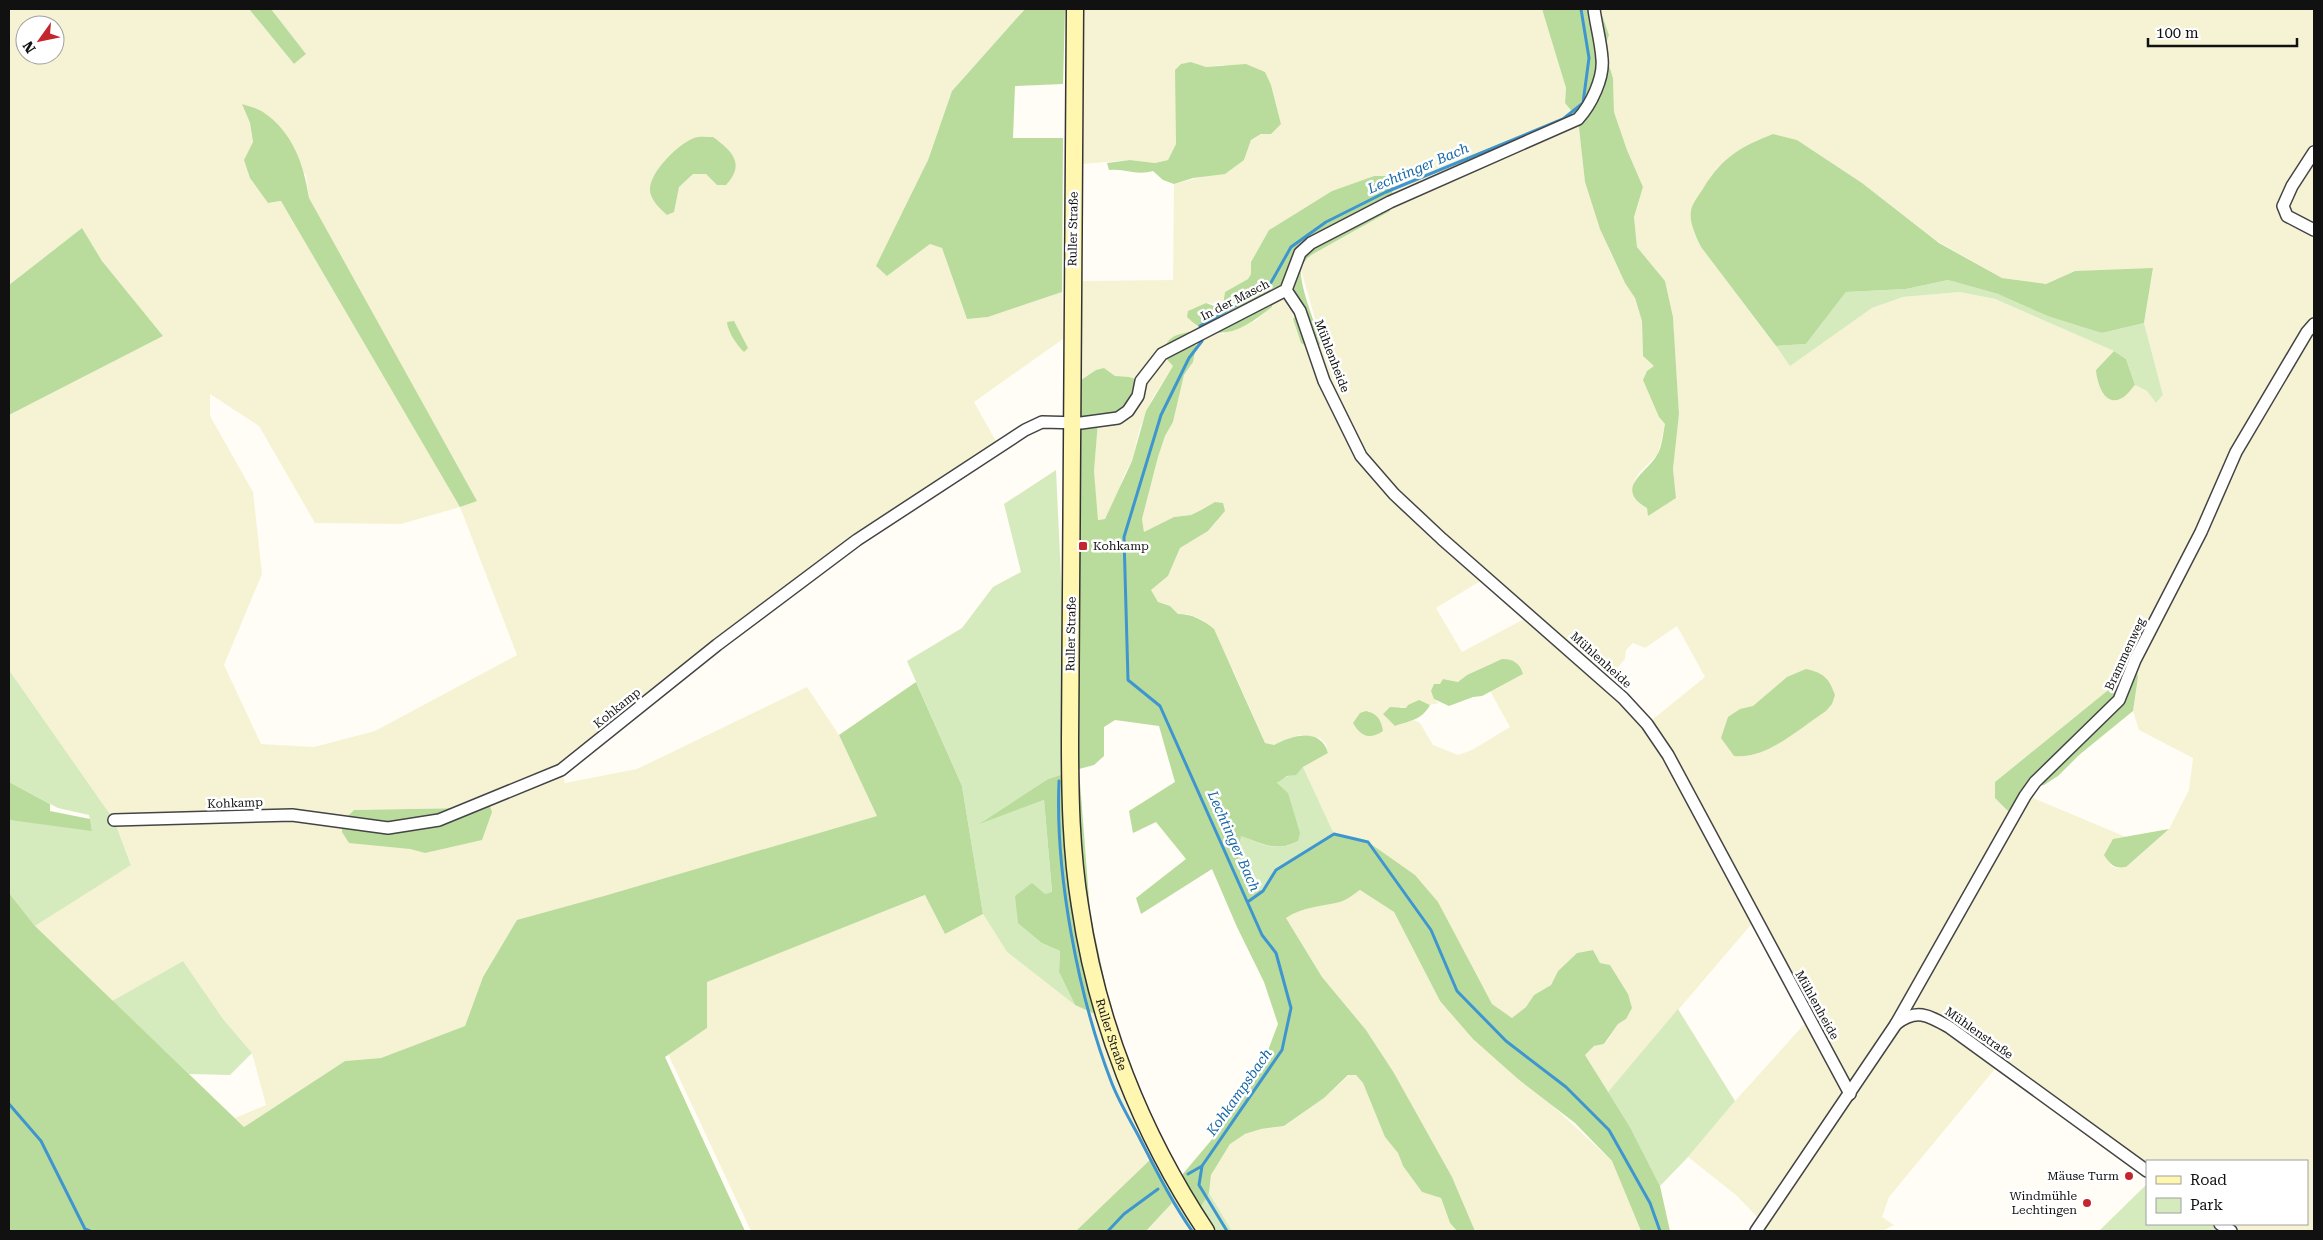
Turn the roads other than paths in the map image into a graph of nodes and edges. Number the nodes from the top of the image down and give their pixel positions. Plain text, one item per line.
1 (1075, 9) edge
2 (1594, 9) edge
3 (2314, 152) edge
4 (2314, 230) edge
5 (1286, 290) junction
6 (2314, 324) edge
7 (1071, 422) junction
8 (114, 820) dead end
9 (1896, 1024) junction
10 (1850, 1094) junction
11 (2146, 1170) edge
12 (1206, 1231) edge
13 (1756, 1231) edge

1 - 7 main road, Ruller Straße
2 - 5 street, In der Masch
3 - 4 street
5 - 7 street, In der Masch
5 - 10 street, Mühlenheide
6 - 9 street, Brammenweg
7 - 8 street, Kohkamp
7 - 12 main road, Ruller Straße
9 - 10 street
9 - 11 street, Mühlenstraße
10 - 13 street

